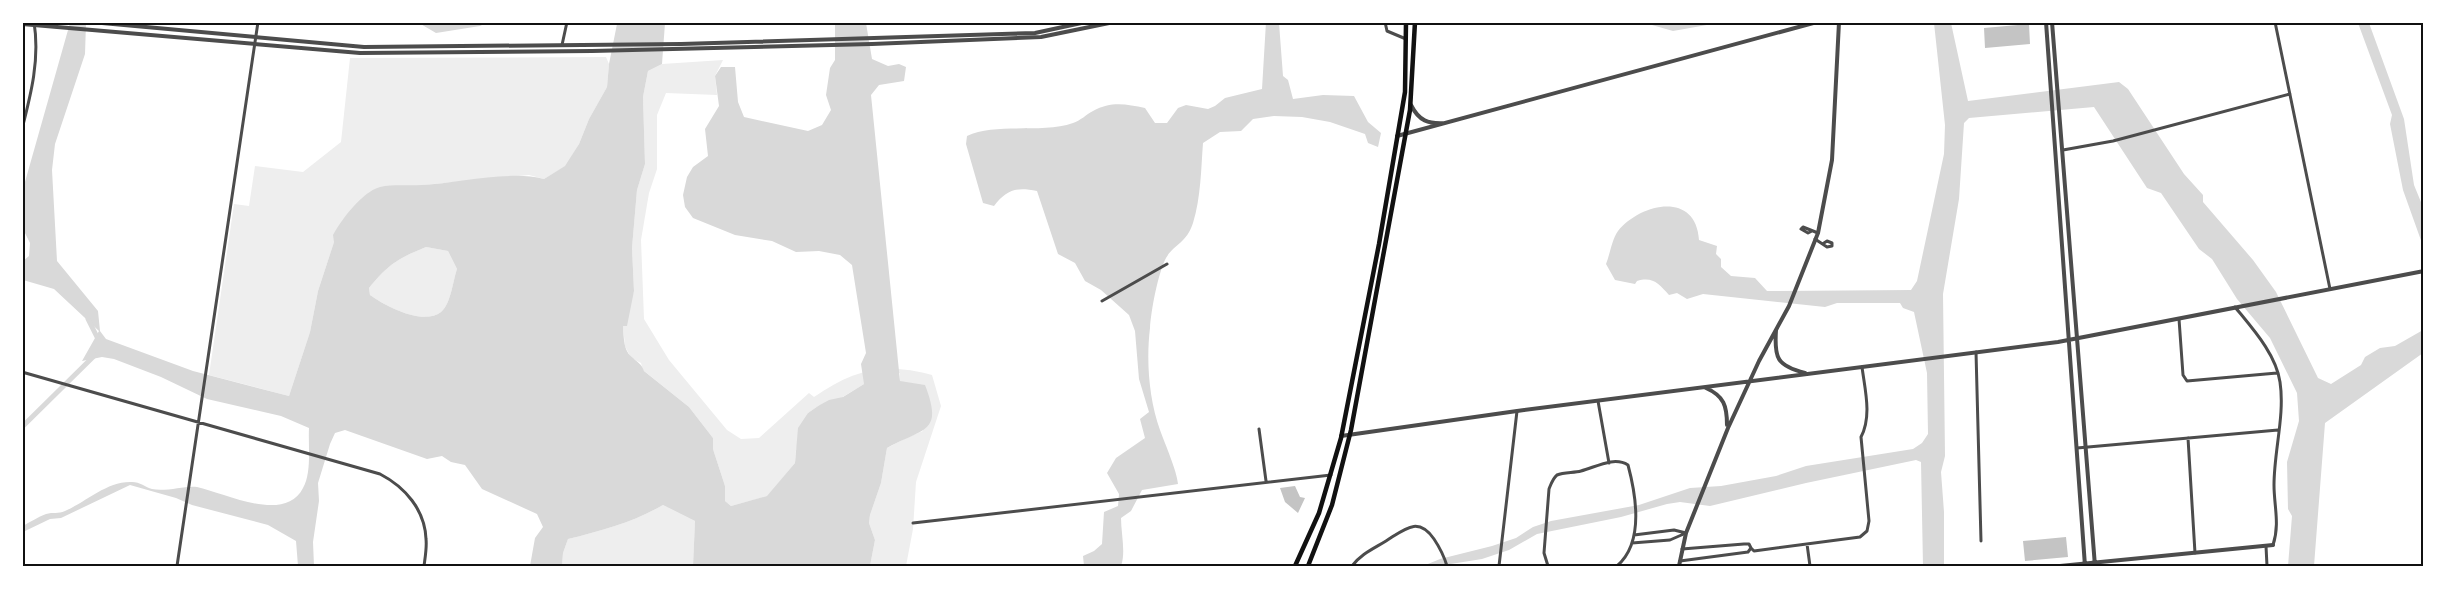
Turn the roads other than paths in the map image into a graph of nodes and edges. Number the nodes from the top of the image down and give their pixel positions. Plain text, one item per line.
1 (91, 22) edge
2 (258, 22) edge
3 (567, 22) edge
4 (1086, 22) edge
5 (1114, 22) edge
6 (1385, 22) edge
7 (1406, 22) edge
8 (1415, 22) edge
9 (1817, 22) edge
10 (1839, 22) edge
11 (2046, 22) edge
12 (2052, 22) edge
13 (2275, 22) edge
14 (22, 24) edge
15 (34, 24) edge
16 (256, 39) junction
17 (1406, 39) junction
18 (562, 45) junction
19 (256, 46) junction
20 (681, 47) junction
21 (2290, 94) junction
22 (1411, 105) junction
23 (1452, 122) junction
24 (22, 129) edge
25 (1406, 135) junction
26 (1397, 136) junction
27 (2063, 150) junction
28 (1812, 231) dead end
29 (1818, 232) junction
30 (1815, 240) junction
31 (1824, 243) dead end
32 (1167, 264) dead end
33 (2424, 271) edge
34 (2330, 288) junction
35 (1102, 301) dead end
36 (2237, 307) junction
37 (2179, 319) junction
38 (1776, 329) junction
39 (2079, 338) junction
40 (2068, 340) junction
41 (1976, 352) junction
42 (1862, 367) junction
43 (22, 372) edge
44 (2277, 373) junction
45 (1807, 374) junction
46 (1748, 382) junction
47 (1704, 387) junction
48 (1598, 401) junction
49 (1517, 411) junction
50 (199, 422) junction
51 (1728, 428) junction
52 (1259, 429) dead end
53 (2278, 430) junction
54 (1350, 435) junction
55 (1341, 436) junction
56 (2188, 438) junction
57 (2085, 447) junction
58 (2076, 448) junction
59 (1609, 463) junction
60 (1332, 475) junction
61 (1266, 481) junction
62 (913, 523) dead end
63 (1686, 533) junction
64 (1634, 535) junction
65 (1980, 541) dead end
66 (1632, 543) junction
67 (1808, 544) junction
68 (2273, 545) joint
69 (2266, 546) junction
70 (1751, 548) junction
71 (1682, 549) junction
72 (2195, 553) junction
73 (1680, 561) junction
74 (2085, 565) edge
75 (2095, 565) edge
76 (177, 566) edge
77 (424, 566) edge
78 (1296, 566) edge
79 (1308, 566) edge
80 (1352, 566) edge
81 (1447, 566) edge
82 (1499, 566) edge
83 (1548, 566) edge
84 (1617, 566) edge
85 (1679, 566) edge
86 (1810, 566) edge
87 (2060, 566) edge
88 (2267, 566) edge

1 - 16 street
2 - 16 street
3 - 18 street
4 - 20 street
5 - 20 street
6 - 17 street
7 - 17 main road
8 - 22 main road
9 - 23 street
10 - 29 street
11 - 40 street
12 - 27 street
13 - 21 street
14 - 15 street
15 - 19 street
15 - 24 street
16 - 18 street
16 - 19 street
17 - 26 main road
18 - 20 street
19 - 20 street
19 - 50 street
21 - 27 street
21 - 34 street
22 - 23 street
22 - 25 main road
23 - 25 street
25 - 26 street
25 - 54 main road
26 - 55 main road
27 - 39 street
28 - 29 street
29 - 30 street
30 - 31 street
30 - 38 street
32 - 35 street
33 - 34 street
34 - 36 street
36 - 37 street
36 - 44 street
37 - 39 street
37 - 44 street
38 - 45 street
38 - 46 street
39 - 40 street
39 - 57 street
40 - 41 street
40 - 58 street
41 - 42 street
41 - 65 street
42 - 45 street
42 - 67 street
43 - 50 street
44 - 53 street
45 - 46 street
46 - 47 street
46 - 51 street
47 - 48 street
47 - 51 street
48 - 49 street
48 - 59 street
49 - 54 street
49 - 82 street
50 - 76 street
50 - 77 street
51 - 63 street
52 - 61 street
53 - 56 street
53 - 68 street
54 - 55 street
54 - 79 main road
55 - 60 main road
56 - 57 street
56 - 72 street
57 - 58 street
57 - 75 street
58 - 74 street
59 - 64 street
59 - 83 street
60 - 61 street
60 - 78 main road
61 - 62 street
63 - 64 street
63 - 66 street
63 - 71 street
64 - 66 street
66 - 84 street
67 - 70 street
67 - 86 street
68 - 69 street
69 - 72 street
69 - 88 street
70 - 71 street
70 - 73 street
71 - 73 street
72 - 75 street
73 - 85 street
74 - 75 street
74 - 87 street
80 - 81 street

